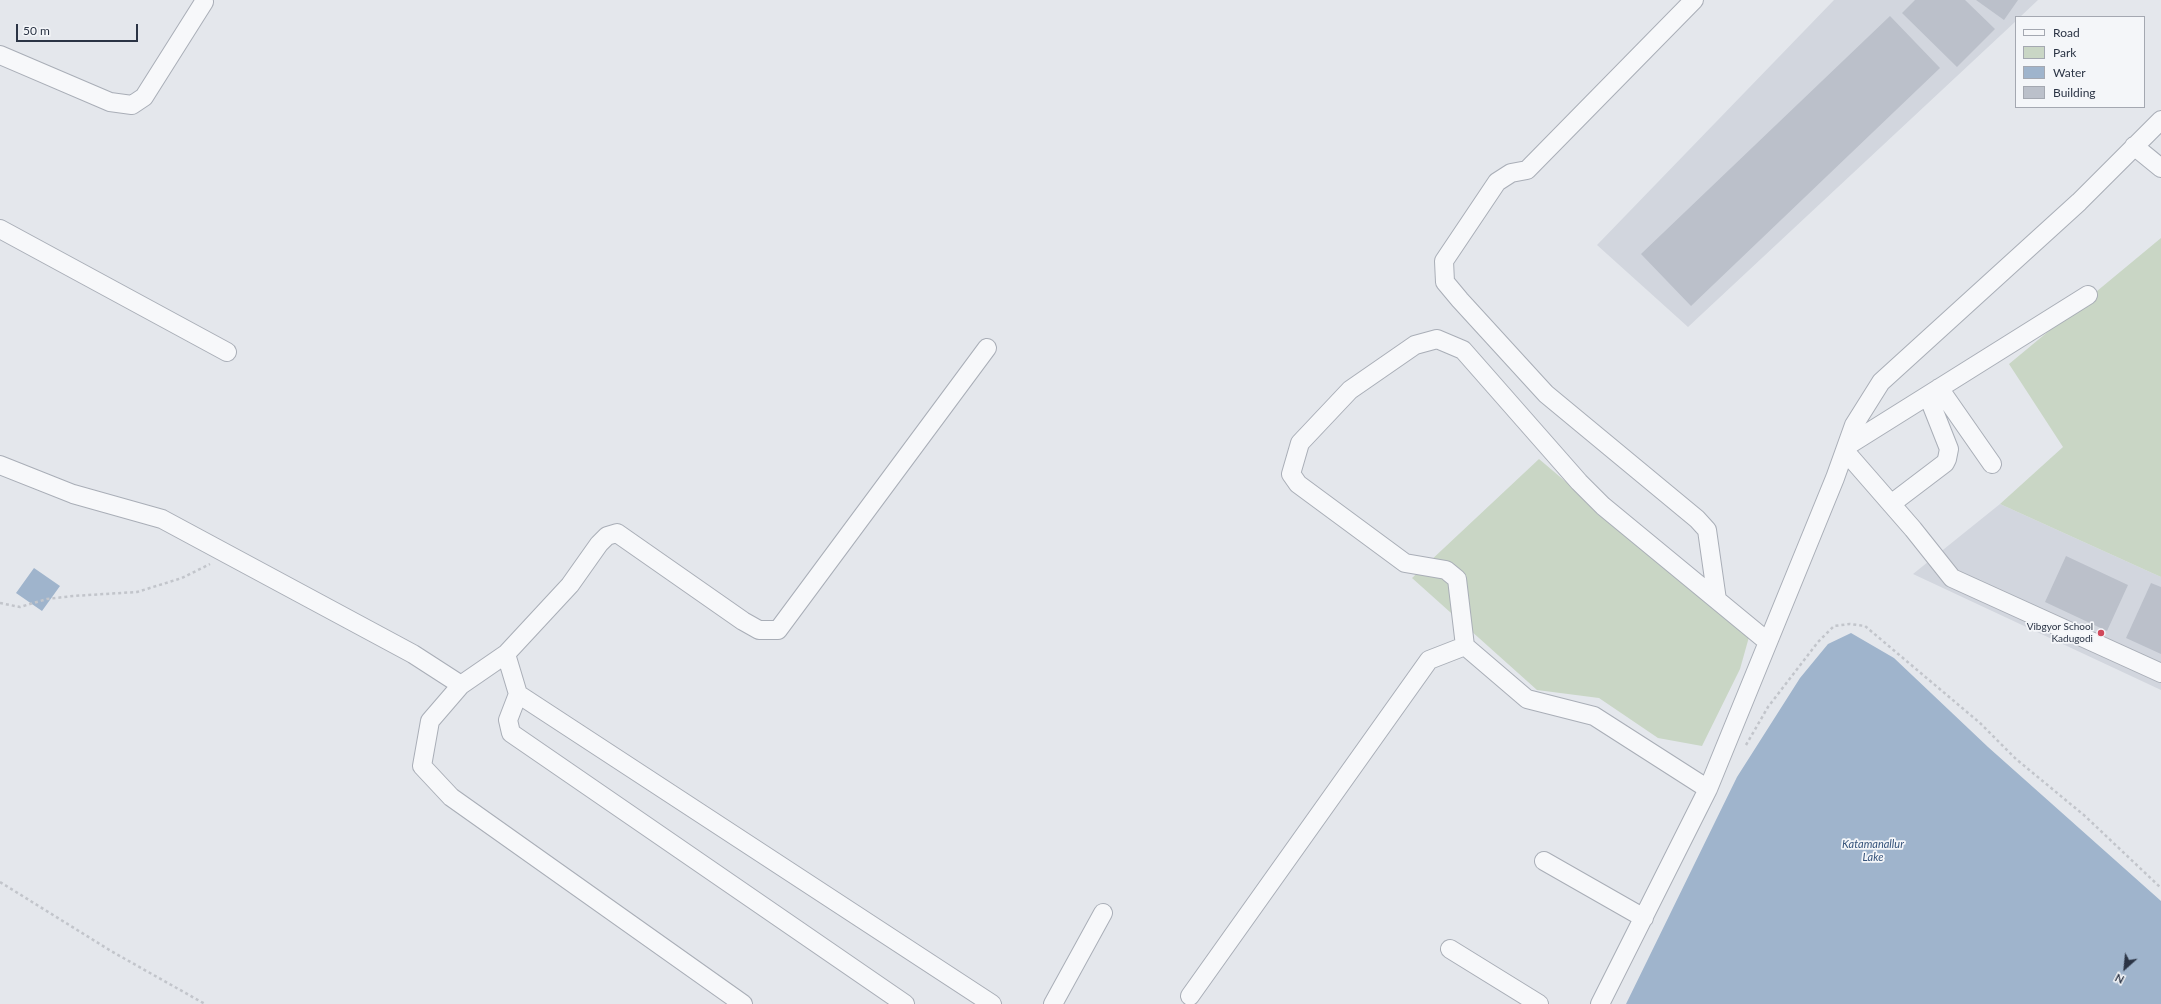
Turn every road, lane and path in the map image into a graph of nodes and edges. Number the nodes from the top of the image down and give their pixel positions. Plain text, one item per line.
1 (1694, 0) edge
2 (204, 2) dead end
3 (0, 54) edge
4 (2161, 120) edge
5 (2134, 146) junction
6 (2161, 168) edge
7 (0, 228) edge
8 (2088, 295) dead end
9 (987, 348) dead end
10 (227, 352) dead end
11 (1934, 392) junction
12 (1846, 448) junction
13 (1992, 464) dead end
14 (0, 465) edge
15 (1891, 504) junction
16 (238, 561) junction
17 (1717, 600) junction
18 (0, 603) edge
19 (1768, 642) junction
20 (1465, 646) junction
21 (506, 654) junction
22 (2161, 673) edge
23 (461, 685) junction
24 (518, 694) junction
25 (1744, 748) dead end
26 (1708, 790) junction
27 (1544, 861) dead end
28 (0, 882) edge
29 (2161, 888) edge
30 (1103, 913) dead end
31 (1644, 918) junction
32 (1450, 949) dead end
33 (1190, 996) dead end
34 (205, 1004) edge
35 (743, 1004) edge
36 (904, 1004) edge
37 (992, 1004) edge
38 (1053, 1004) edge
39 (1539, 1004) edge
40 (1600, 1004) edge

1 - 17 street
2 - 3 street
4 - 5 street
5 - 6 street
5 - 12 street
7 - 10 street
8 - 11 street
9 - 21 street
11 - 12 street
11 - 13 street
11 - 15 street
12 - 15 street
12 - 19 street
14 - 16 street
15 - 22 street
16 - 18 path
16 - 23 street
17 - 19 street
17 - 20 street
19 - 26 street
20 - 26 street
20 - 33 street
21 - 23 street
21 - 24 street
23 - 35 street
24 - 36 street
24 - 37 street
25 - 29 path
26 - 31 street
27 - 31 street
28 - 34 path
30 - 38 street
31 - 40 street
32 - 39 street

